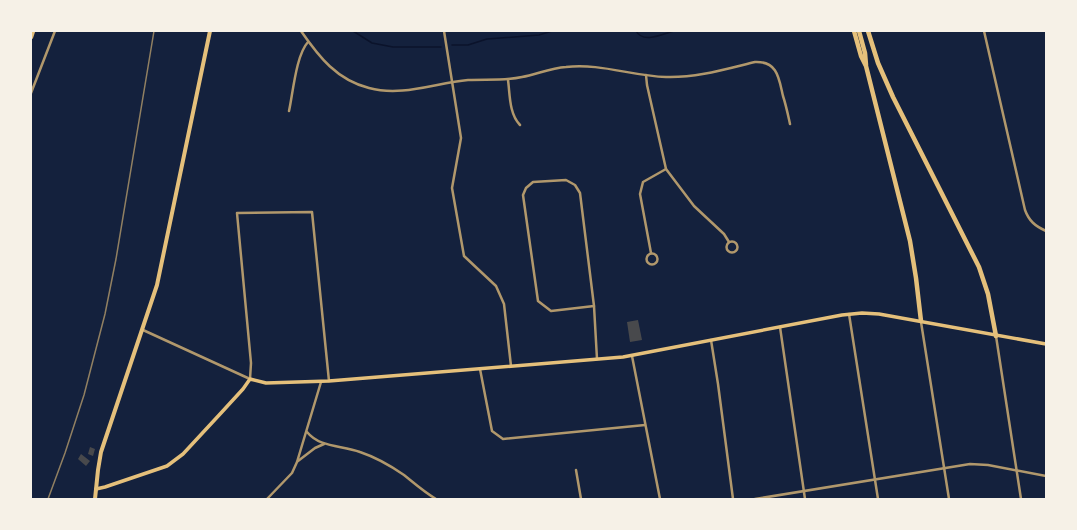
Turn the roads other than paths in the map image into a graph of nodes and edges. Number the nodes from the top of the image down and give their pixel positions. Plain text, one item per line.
1 (33, 31) edge
2 (55, 31) edge
3 (210, 31) edge
4 (301, 31) edge
5 (444, 31) edge
6 (854, 31) edge
7 (859, 31) edge
8 (868, 31) edge
9 (984, 31) edge
10 (31, 37) edge
11 (308, 42) junction
12 (866, 66) junction
13 (646, 75) junction
14 (508, 80) junction
15 (453, 82) junction
16 (31, 93) edge
17 (289, 111) dead end
18 (790, 124) dead end
19 (520, 125) dead end
20 (666, 169) junction
21 (1046, 232) edge
22 (729, 242) junction
23 (651, 254) junction
24 (594, 306) junction
25 (849, 314) junction
26 (921, 322) junction
27 (780, 327) junction
28 (143, 330) junction
29 (996, 336) junction
30 (711, 340) junction
31 (1046, 344) edge
32 (632, 356) junction
33 (598, 360) junction
34 (511, 367) junction
35 (480, 369) junction
36 (250, 379) junction
37 (329, 381) junction
38 (321, 382) junction
39 (645, 425) junction
40 (307, 432) junction
41 (324, 444) junction
42 (297, 462) junction
43 (945, 468) junction
44 (576, 470) dead end
45 (1016, 471) junction
46 (1046, 476) edge
47 (875, 479) junction
48 (96, 489) junction
49 (803, 492) junction
50 (95, 499) edge
51 (266, 499) edge
52 (436, 499) edge
53 (581, 499) edge
54 (660, 499) edge
55 (733, 499) edge
56 (755, 499) edge
57 (805, 499) edge
58 (878, 499) edge
59 (949, 499) edge
60 (1021, 499) edge

1 - 10 highway
2 - 16 street
3 - 28 main road
4 - 11 street
5 - 15 street
6 - 12 highway
7 - 12 highway
8 - 29 highway
9 - 21 street
11 - 15 street
11 - 17 street
12 - 26 highway
13 - 14 street
13 - 18 street
13 - 20 street
14 - 15 street
14 - 19 street
15 - 34 street
20 - 22 street
20 - 23 street
22 - 22 street
23 - 23 street
24 - 24 street
24 - 33 street
25 - 26 main road
25 - 27 main road
25 - 47 street
26 - 29 main road
26 - 43 street
27 - 30 main road
27 - 49 street
28 - 36 street
28 - 48 main road
29 - 31 main road
29 - 45 street
30 - 32 main road
30 - 55 street
32 - 33 main road
32 - 39 street
33 - 34 main road
34 - 35 main road
35 - 37 main road
35 - 39 street
36 - 37 street
36 - 38 main road
36 - 48 main road
37 - 38 main road
38 - 40 street
39 - 54 street
40 - 41 street
40 - 42 street
41 - 42 street
41 - 52 street
42 - 51 street
43 - 45 street
43 - 47 street
43 - 59 street
44 - 53 street
45 - 46 street
45 - 60 street
47 - 49 street
47 - 58 street
48 - 50 main road
49 - 56 street
49 - 57 street

